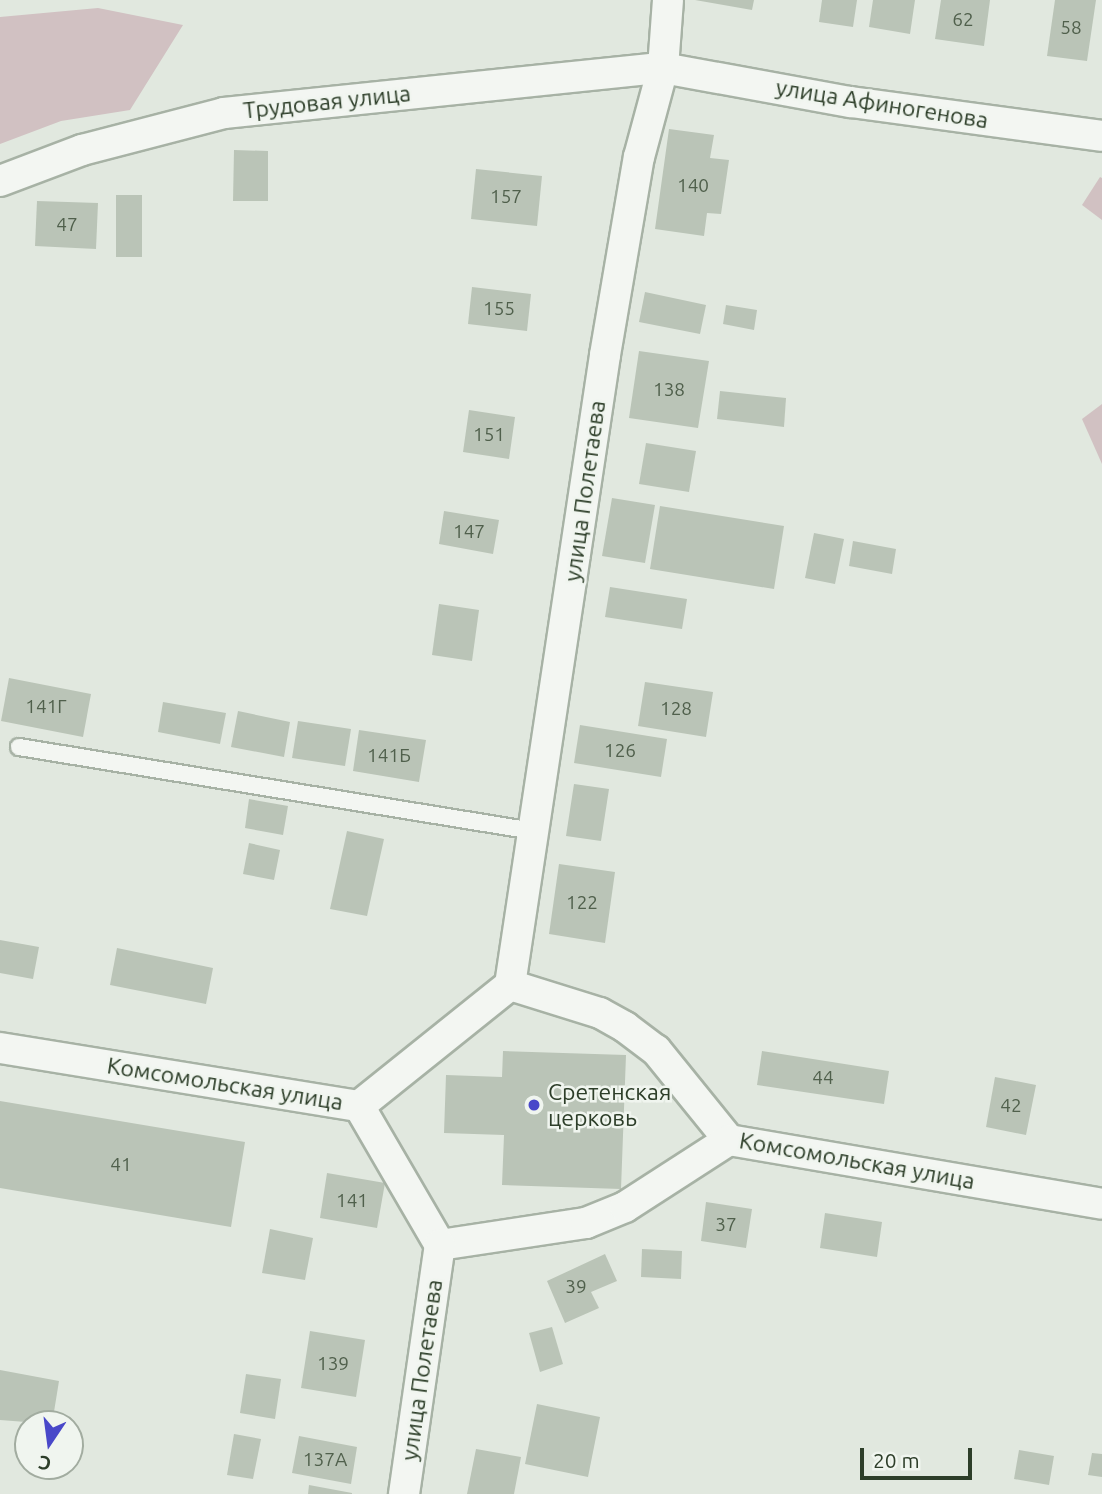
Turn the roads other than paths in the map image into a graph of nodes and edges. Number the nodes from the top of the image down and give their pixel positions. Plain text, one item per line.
1 (664, 3) edge
2 (663, 68) junction
3 (1102, 136) edge
4 (0, 181) edge
5 (19, 747) dead end
6 (533, 831) junction
7 (510, 985) junction
8 (0, 1048) edge
9 (359, 1106) junction
10 (729, 1140) junction
11 (1102, 1204) edge
12 (440, 1245) junction
13 (404, 1494) edge

1 - 2 street, улица Полетаева
2 - 3 street, улица Афиногенова
2 - 4 street, Трудовая улица
2 - 6 street, улица Полетаева
5 - 6 lane
6 - 7 street, улица Полетаева
7 - 9 street, Комсомольская улица
7 - 10 street, Комсомольская улица
8 - 9 street, Комсомольская улица
9 - 12 street
10 - 11 street, Комсомольская улица
10 - 12 street
12 - 13 street, улица Полетаева

